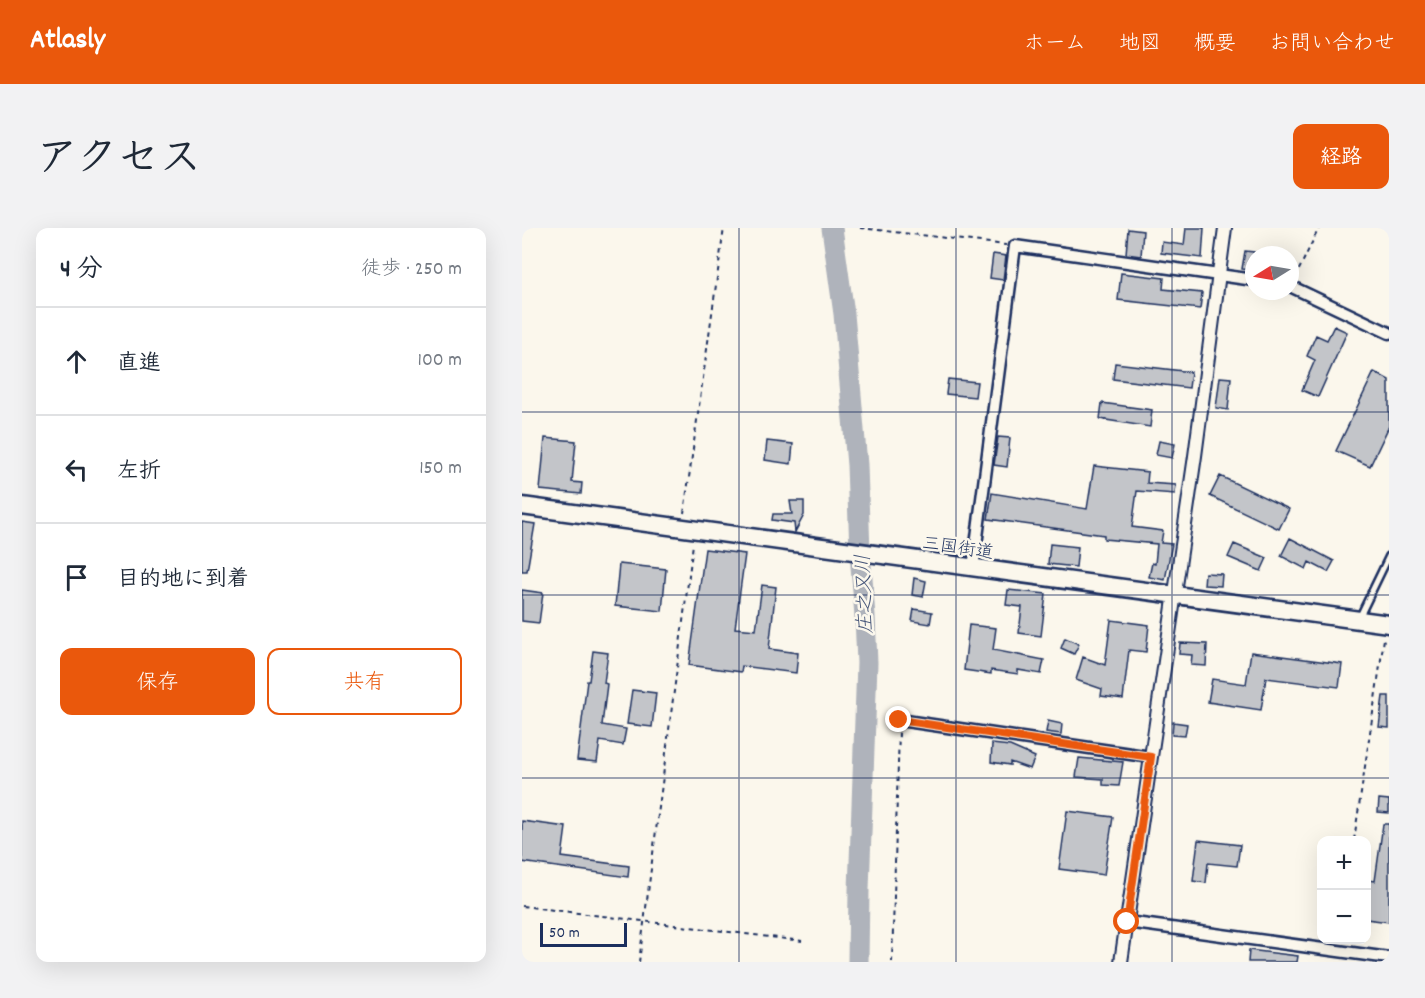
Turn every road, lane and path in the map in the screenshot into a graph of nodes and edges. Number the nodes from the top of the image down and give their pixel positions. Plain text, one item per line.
1 (724, 228) edge
2 (860, 228) edge
3 (1225, 228) edge
4 (1319, 228) edge
5 (1015, 246) junction
6 (1299, 268) edge
7 (1220, 275) junction
8 (1245, 279) edge
9 (1299, 290) edge
10 (1389, 333) edge
11 (522, 506) edge
12 (688, 528) junction
13 (1389, 556) edge
14 (973, 568) junction
15 (1174, 595) junction
16 (1358, 620) junction
17 (1388, 624) edge
18 (899, 720) joint
19 (1151, 757) junction
20 (1355, 836) edge
21 (522, 906) edge
22 (1127, 922) junction
23 (644, 923) junction
24 (802, 941) dead end
25 (1389, 958) edge
26 (639, 962) edge
27 (892, 962) edge
28 (1121, 962) edge

1 - 12 path
2 - 5 path
3 - 7 street
4 - 6 path
5 - 7 street
5 - 14 street
7 - 8 street
7 - 15 street
9 - 10 street
11 - 12 highway, 三国街道
12 - 14 highway, 三国街道
12 - 23 path
13 - 16 lane
14 - 15 highway, 三国街道
15 - 16 highway, 三国街道
15 - 19 street
16 - 17 highway, 三国街道
17 - 20 path
18 - 19 street
18 - 27 path
19 - 22 street
21 - 23 path
22 - 25 street
22 - 28 street
23 - 24 path
23 - 26 path

